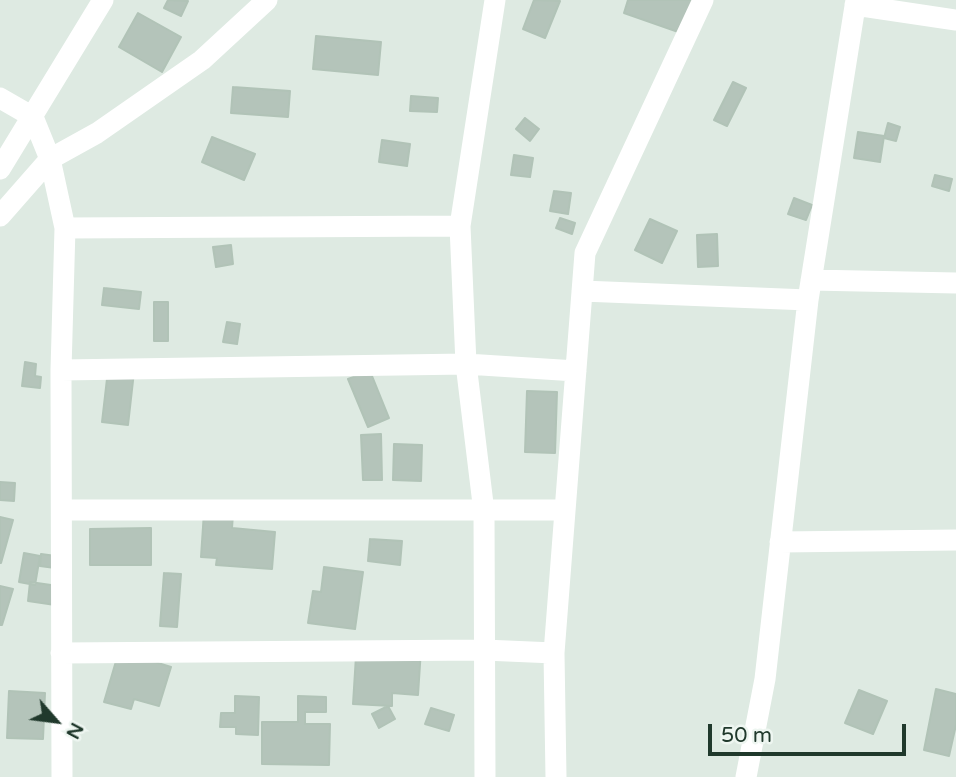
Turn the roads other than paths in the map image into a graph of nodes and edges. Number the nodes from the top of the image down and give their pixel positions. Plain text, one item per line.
1 (103, 0) edge
2 (267, 0) edge
3 (495, 0) edge
4 (703, 0) edge
5 (856, 2) edge
6 (956, 20) edge
7 (0, 98) edge
8 (33, 117) junction
9 (50, 159) junction
10 (0, 169) edge
11 (0, 216) edge
12 (460, 226) junction
13 (65, 228) junction
14 (956, 283) edge
15 (810, 290) junction
16 (582, 291) junction
17 (466, 364) junction
18 (61, 370) junction
19 (576, 371) junction
20 (63, 510) junction
21 (564, 510) junction
22 (484, 512) junction
23 (956, 540) edge
24 (780, 542) junction
25 (484, 650) junction
26 (61, 653) junction
27 (554, 653) junction
28 (62, 777) edge
29 (485, 777) edge
30 (556, 777) edge
31 (746, 777) edge

1 - 8 street
2 - 9 street
3 - 12 street
4 - 16 street
5 - 6 street
5 - 15 street
7 - 8 street
8 - 9 street
8 - 10 street
9 - 11 street
9 - 13 street
12 - 13 street
12 - 17 street
13 - 18 street
14 - 15 street
15 - 16 street
15 - 24 street
16 - 19 street
17 - 18 street
17 - 19 street
17 - 22 street
18 - 20 street
19 - 21 street
20 - 22 street
20 - 26 street
21 - 22 street
21 - 27 street
22 - 25 street
23 - 24 street
24 - 31 street
25 - 26 street
25 - 27 street
25 - 29 street
26 - 28 street
27 - 30 street

